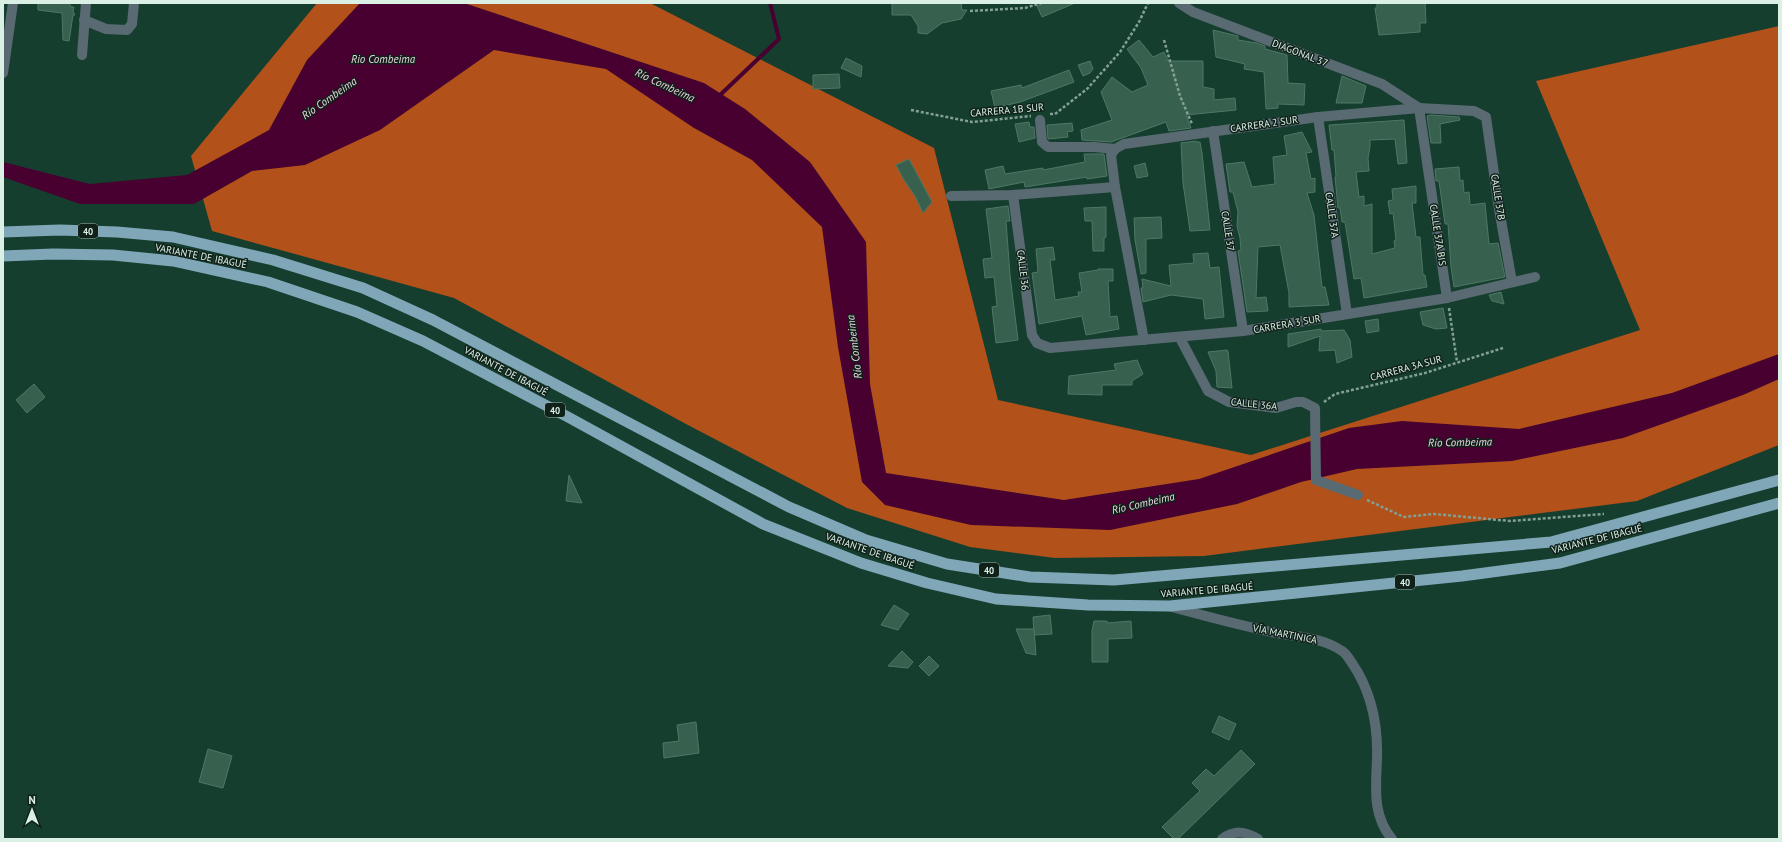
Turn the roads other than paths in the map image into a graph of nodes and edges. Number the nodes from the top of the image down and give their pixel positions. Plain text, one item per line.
1 (13, 3) edge
2 (86, 3) edge
3 (134, 3) edge
4 (1179, 3) edge
5 (84, 20) junction
6 (82, 56) dead end
7 (3, 73) edge
8 (1419, 108) junction
9 (1481, 114) joint
10 (1318, 116) junction
11 (1040, 117) road end
12 (1213, 131) junction
13 (1115, 149) junction
14 (1115, 187) junction
15 (1013, 195) junction
16 (951, 196) dead end
17 (3, 232) edge
18 (3, 256) edge
19 (1535, 277) dead end
20 (1512, 282) junction
21 (1447, 298) junction
22 (1347, 314) junction
23 (1243, 332) junction
24 (1180, 338) junction
25 (1144, 340) junction
26 (1037, 343) joint
27 (1779, 480) edge
28 (1358, 495) road end
29 (1779, 503) edge
30 (1170, 606) junction
31 (1222, 839) edge
32 (1258, 839) edge
33 (1392, 839) edge

1 - 7 street
2 - 5 street
3 - 5 street
4 - 8 street, DIAGONAL 37
5 - 6 street
8 - 9 street, CARRERA 2 SUR
8 - 10 street, CARRERA 2 SUR
8 - 21 street, CALLE 37A BIS
9 - 20 street, CALLE 37B
10 - 12 street, CARRERA 2 SUR
10 - 22 street, CALLE 37A
11 - 13 street, CARRERA 2 SUR
12 - 13 street, CARRERA 2 SUR
12 - 23 street, CALLE 37
13 - 14 street
14 - 15 street
14 - 25 street
15 - 16 street
15 - 26 street, CALLE 36
17 - 27 highway, VARIANTE DE IBAGUÉ / 40
18 - 30 highway, VARIANTE DE IBAGUÉ / 40
19 - 20 street, CARRERA 3 SUR
20 - 21 street, CARRERA 3 SUR
21 - 22 street, CARRERA 3 SUR
22 - 23 street, CARRERA 3 SUR
23 - 24 street, CARRERA 3 SUR
24 - 25 street, CARRERA 3 SUR
24 - 28 street, CALLE 36A
25 - 26 street, CARRERA 3 SUR
29 - 30 highway, VARIANTE DE IBAGUÉ / 40
30 - 33 street, VÍA MARTINICA
31 - 32 street

